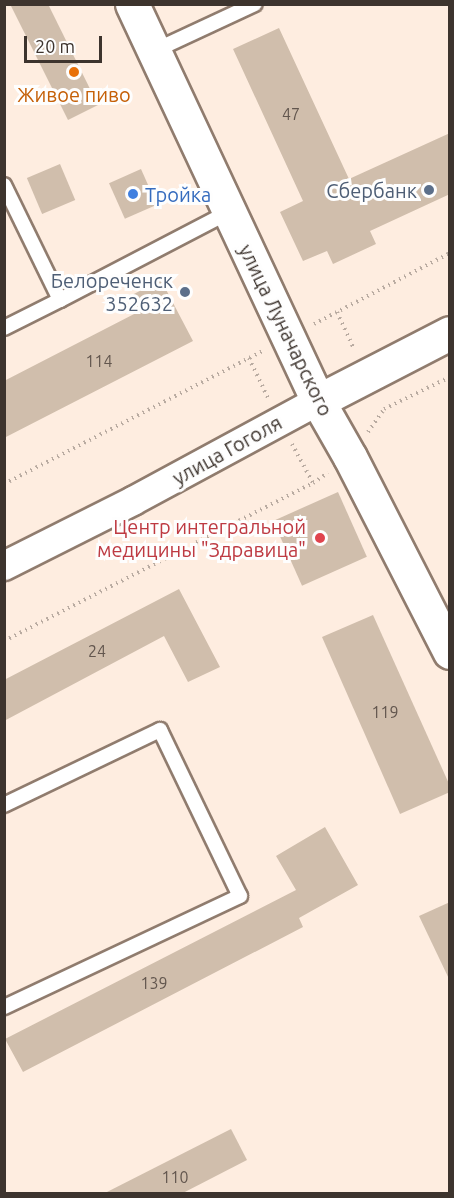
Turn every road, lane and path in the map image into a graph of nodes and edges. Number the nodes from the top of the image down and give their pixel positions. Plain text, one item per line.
1 (132, 4) edge
2 (255, 4) edge
3 (154, 51) junction
4 (4, 185) edge
5 (229, 212) junction
6 (450, 253) edge
7 (60, 300) junction
8 (4, 328) edge
9 (450, 333) edge
10 (288, 338) junction
11 (318, 401) junction
12 (313, 483) dead end
13 (4, 484) edge
14 (4, 566) edge
15 (4, 641) edge
16 (450, 652) edge
17 (4, 805) edge
18 (4, 1007) edge

1 - 3 street, улица Луначарского
2 - 3 lane
3 - 5 street, улица Луначарского
4 - 7 lane
5 - 7 lane
5 - 10 street, улица Луначарского
6 - 10 path
7 - 8 lane
9 - 11 street, улица Гоголя
10 - 11 street, улица Луначарского
10 - 13 path
11 - 14 street, улица Гоголя
11 - 16 street, улица Луначарского
12 - 15 path
17 - 18 lane

